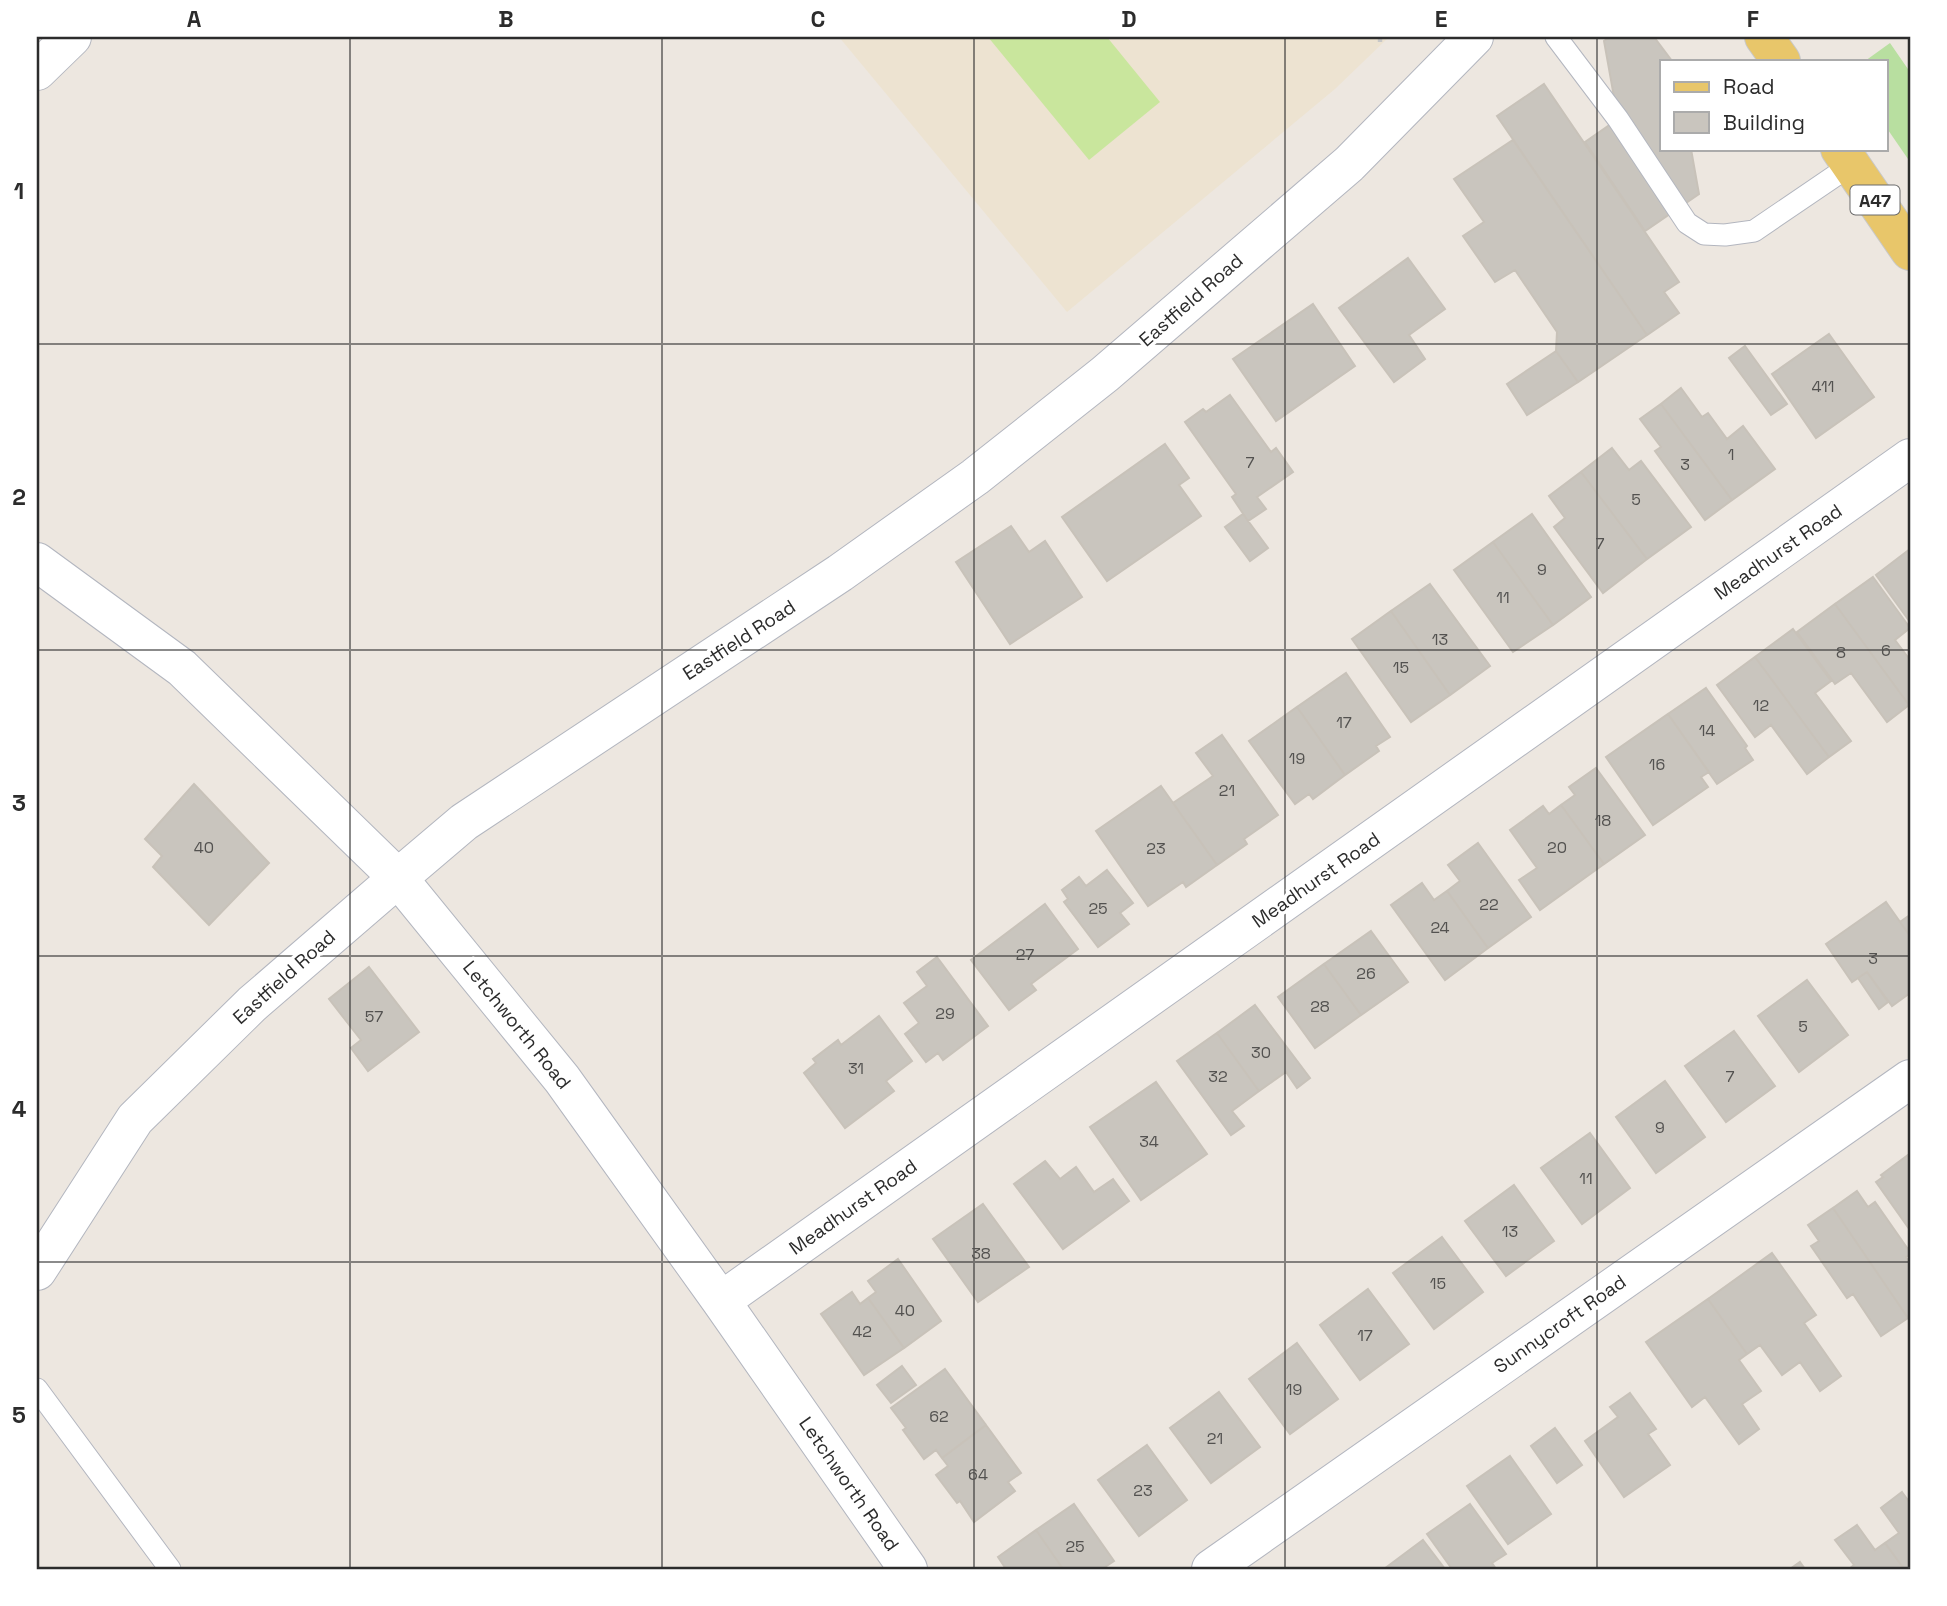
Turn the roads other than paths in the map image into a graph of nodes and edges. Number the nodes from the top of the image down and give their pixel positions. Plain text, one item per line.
1 (72, 37) edge
2 (1475, 37) edge
3 (1556, 37) edge
4 (1764, 37) edge
5 (1780, 60) edge
6 (37, 71) edge
7 (1846, 157) edge
8 (1910, 251) edge
9 (1910, 458) edge
10 (37, 562) edge
11 (398, 878) junction
12 (1910, 1079) edge
13 (37, 1271) edge
14 (721, 1301) junction
15 (37, 1389) edge
16 (170, 1569) edge
17 (908, 1569) edge
18 (1211, 1569) edge

1 - 6 street
2 - 11 street, Eastfield Road
3 - 7 lane
4 - 5 main road
7 - 8 main road, A47
9 - 14 street, Meadhurst Road
10 - 11 street, Letchworth Road
11 - 13 street, Eastfield Road
11 - 14 street, Letchworth Road
12 - 18 street, Sunnycroft Road
14 - 17 street, Letchworth Road
15 - 16 lane

